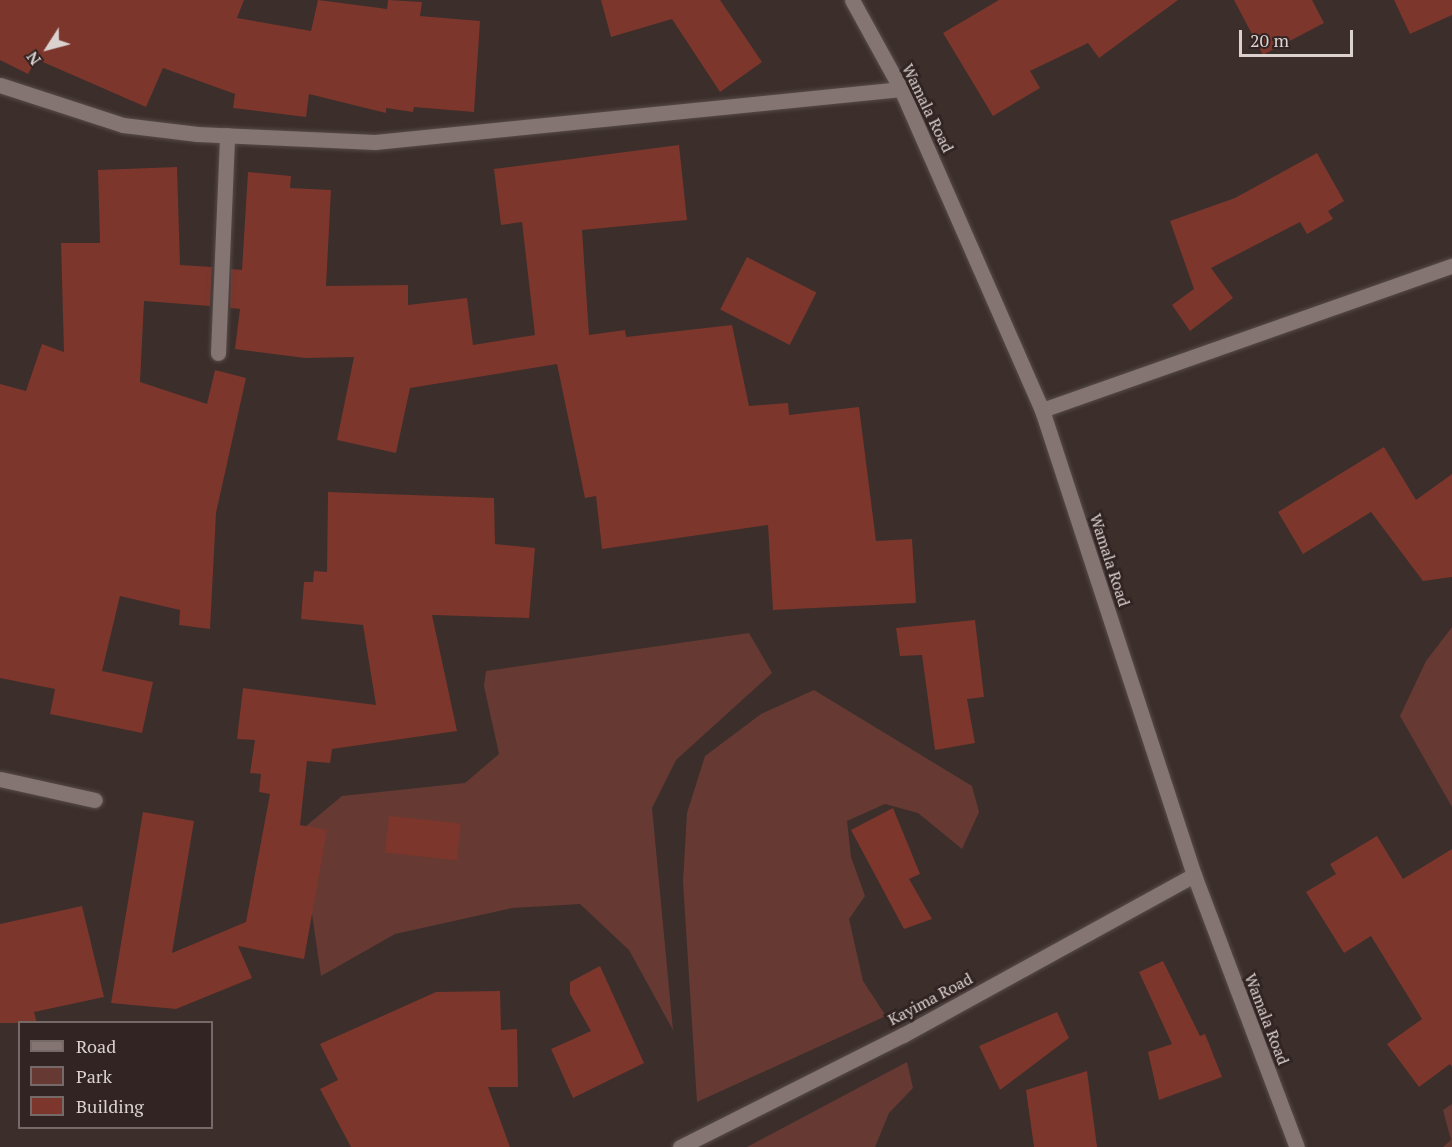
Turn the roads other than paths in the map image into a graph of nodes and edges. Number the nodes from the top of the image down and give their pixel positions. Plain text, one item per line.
1 (852, 0) edge
2 (0, 85) edge
3 (901, 89) junction
4 (227, 135) junction
5 (1452, 266) edge
6 (218, 353) dead end
7 (1042, 410) junction
8 (0, 779) edge
9 (95, 800) dead end
10 (1194, 875) junction
11 (688, 1145) edge
12 (1297, 1147) edge

1 - 3 street, Wamala Road
2 - 4 street
3 - 4 street
3 - 7 street, Wamala Road
4 - 6 street
5 - 7 street
7 - 10 street, Wamala Road
8 - 9 street
10 - 11 street, Kayima Road
10 - 12 street, Wamala Road

